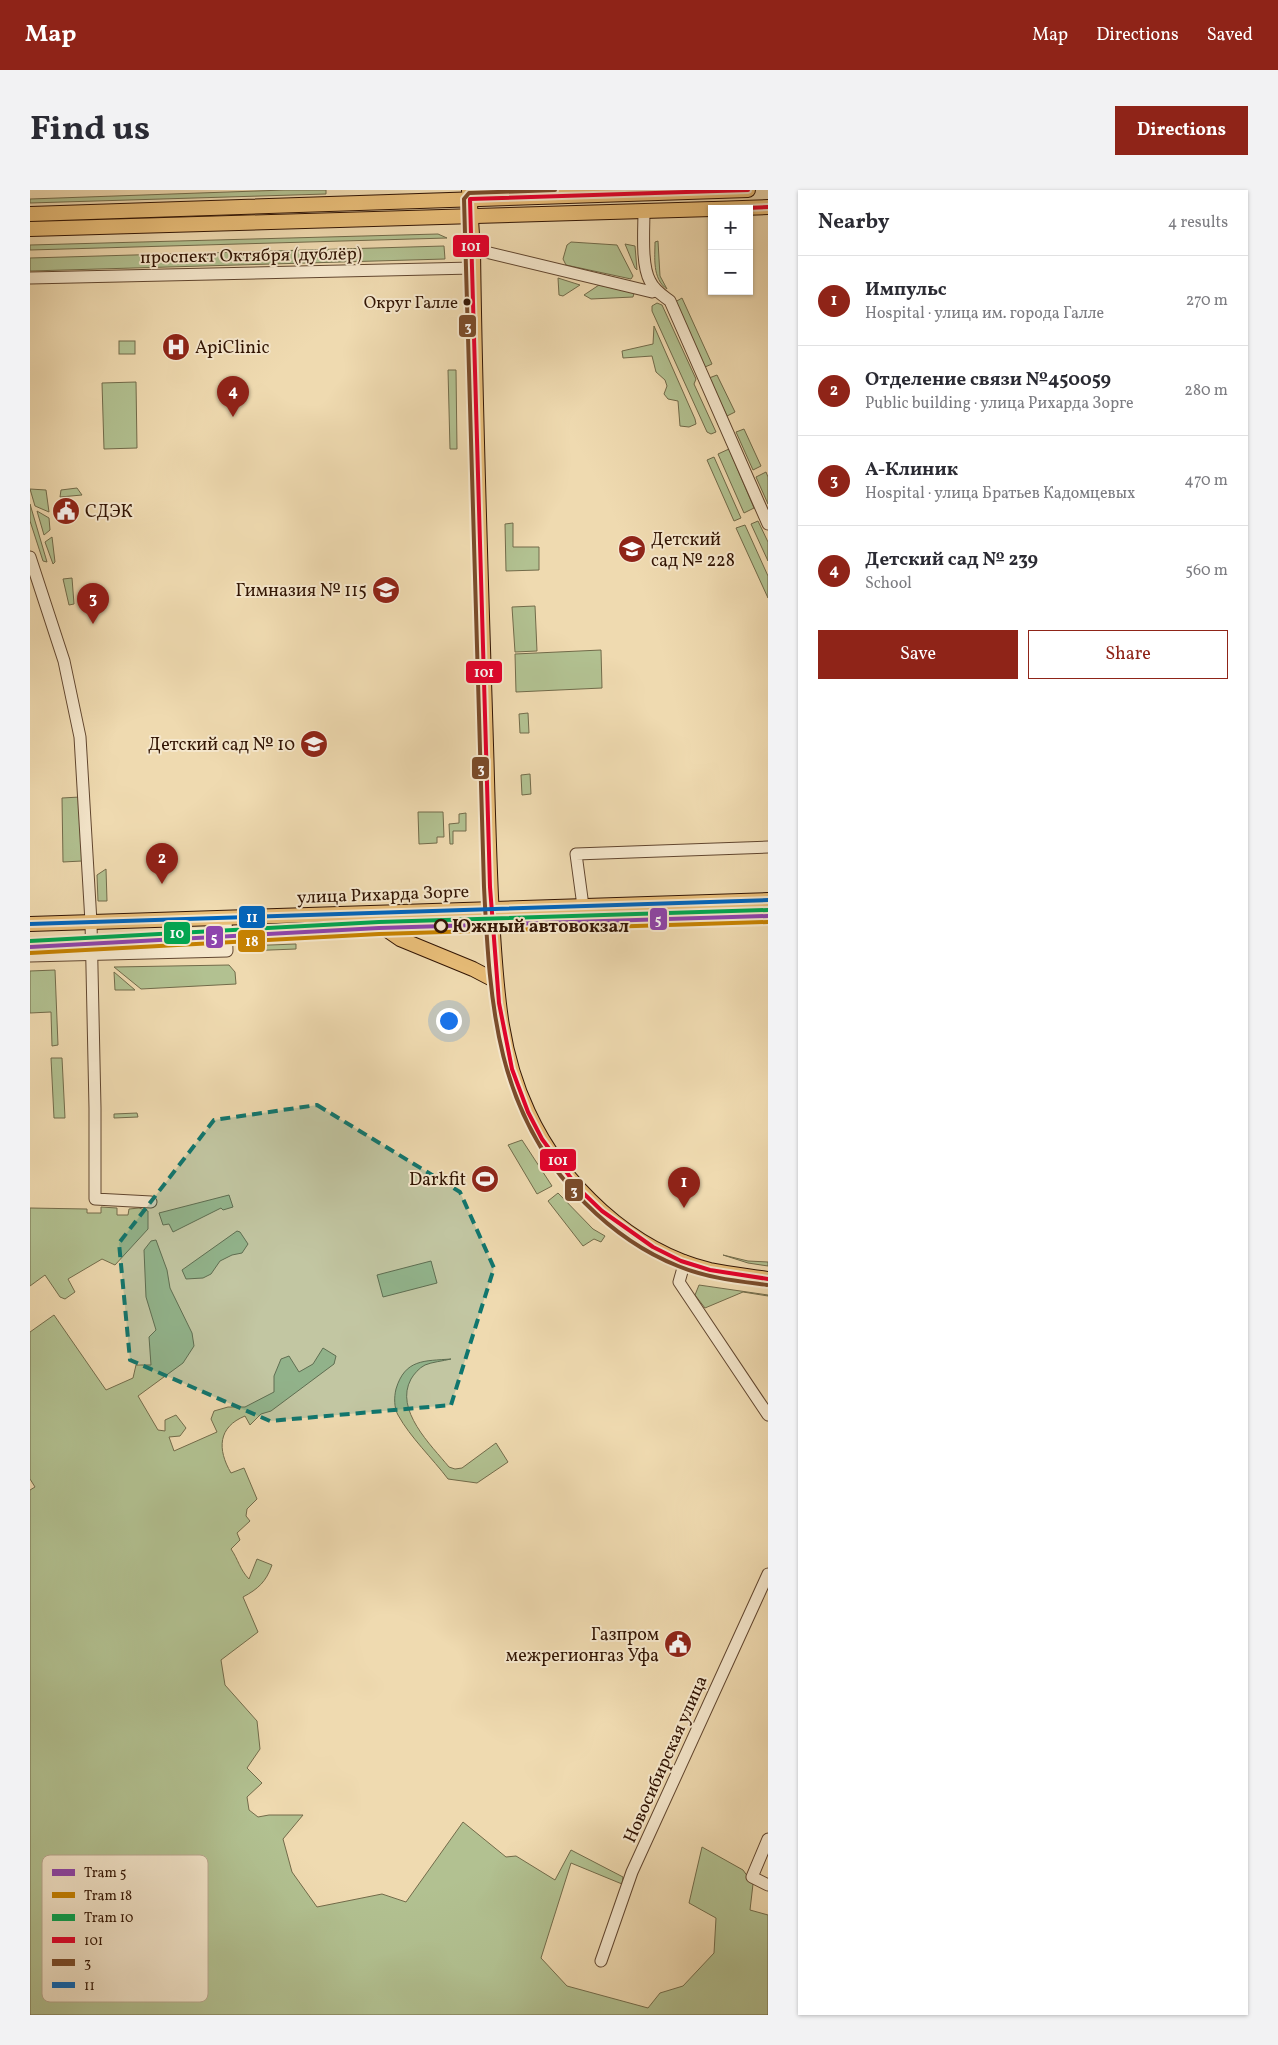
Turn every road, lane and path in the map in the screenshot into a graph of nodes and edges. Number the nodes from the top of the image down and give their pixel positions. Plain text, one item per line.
1 (748, 190) edge
2 (469, 194) edge
3 (558, 195) junction
4 (384, 203) junction
5 (768, 207) edge
6 (753, 208) edge
7 (708, 209) edge
8 (644, 211) junction
9 (558, 213) junction
10 (30, 214) edge
11 (470, 216) junction
12 (385, 218) junction
13 (30, 229) edge
14 (473, 250) junction
15 (473, 268) junction
16 (30, 278) edge
17 (656, 291) junction
18 (768, 524) edge
19 (30, 557) edge
20 (768, 847) edge
21 (768, 900) edge
22 (583, 906) junction
23 (491, 909) junction
24 (350, 914) junction
25 (226, 918) junction
26 (91, 922) junction
27 (30, 924) edge
28 (91, 954) junction
29 (30, 956) edge
30 (496, 981) junction
31 (151, 1202) dead end
32 (685, 1261) junction
33 (768, 1280) edge
34 (768, 1416) edge
35 (768, 1574) edge
36 (768, 1839) edge
37 (768, 1885) edge
38 (601, 1961) dead end

1 - 3 main road
2 - 3 main road
2 - 4 main road
2 - 11 main road
3 - 9 main road
4 - 10 main road
4 - 12 main road
5 - 6 main road
7 - 8 main road
8 - 9 main road
8 - 17 street
9 - 11 main road
11 - 12 main road
11 - 14 main road
12 - 13 main road
14 - 15 main road
14 - 17 street
15 - 16 street, проспект Октября (дублёр)
15 - 23 main road
17 - 18 street
19 - 26 street
20 - 22 street
21 - 22 main road, улица Рихарда Зорге
22 - 23 main road, улица Рихарда Зорге
23 - 24 main road, улица Рихарда Зорге
23 - 30 main road
24 - 25 main road, улица Рихарда Зорге
24 - 30 main road
25 - 26 main road, улица Рихарда Зорге
25 - 28 street
26 - 27 main road, улица Рихарда Зорге
26 - 28 street
28 - 29 street
28 - 31 street
30 - 32 main road
32 - 33 main road
32 - 34 street
35 - 38 street, Новосибирская улица
36 - 37 street

